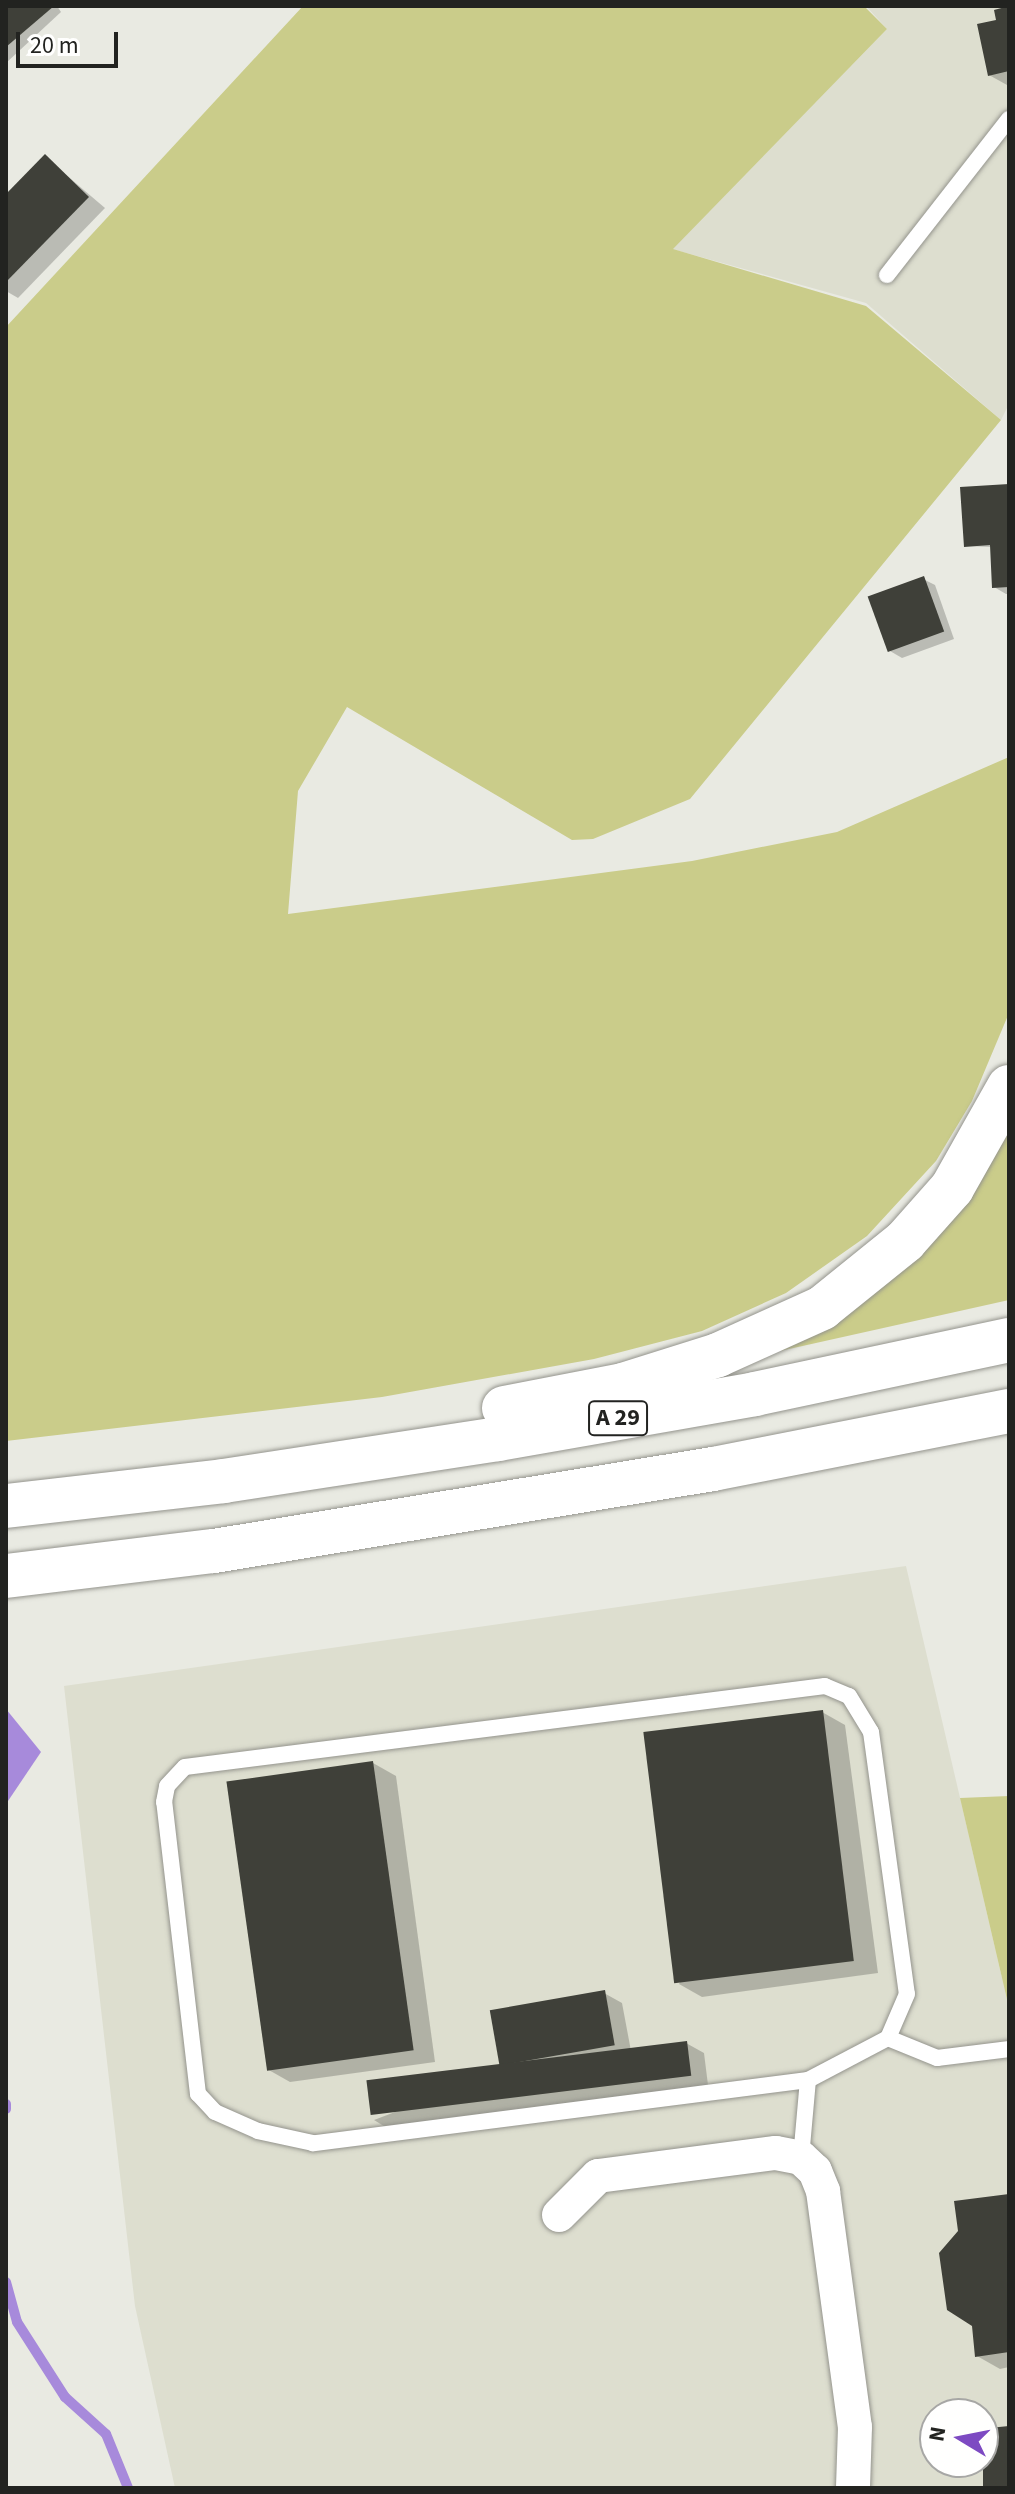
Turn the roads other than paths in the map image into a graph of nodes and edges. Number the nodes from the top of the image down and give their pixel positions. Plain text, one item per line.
1 (1009, 119) edge
2 (887, 275) dead end
3 (1009, 1087) edge
4 (1009, 1340) edge
5 (1009, 1411) edge
6 (224, 1481) junction
7 (6, 1506) edge
8 (6, 1576) edge
9 (888, 2038) junction
10 (1009, 2049) edge
11 (808, 2080) junction
12 (801, 2158) junction
13 (559, 2215) dead end
14 (853, 2488) edge

1 - 2 lane
3 - 6 highway
4 - 6 highway, A 29
5 - 8 highway
6 - 7 highway, A 29
9 - 10 lane
9 - 11 lane
9 - 11 lane
11 - 12 lane
12 - 13 street
12 - 14 street

